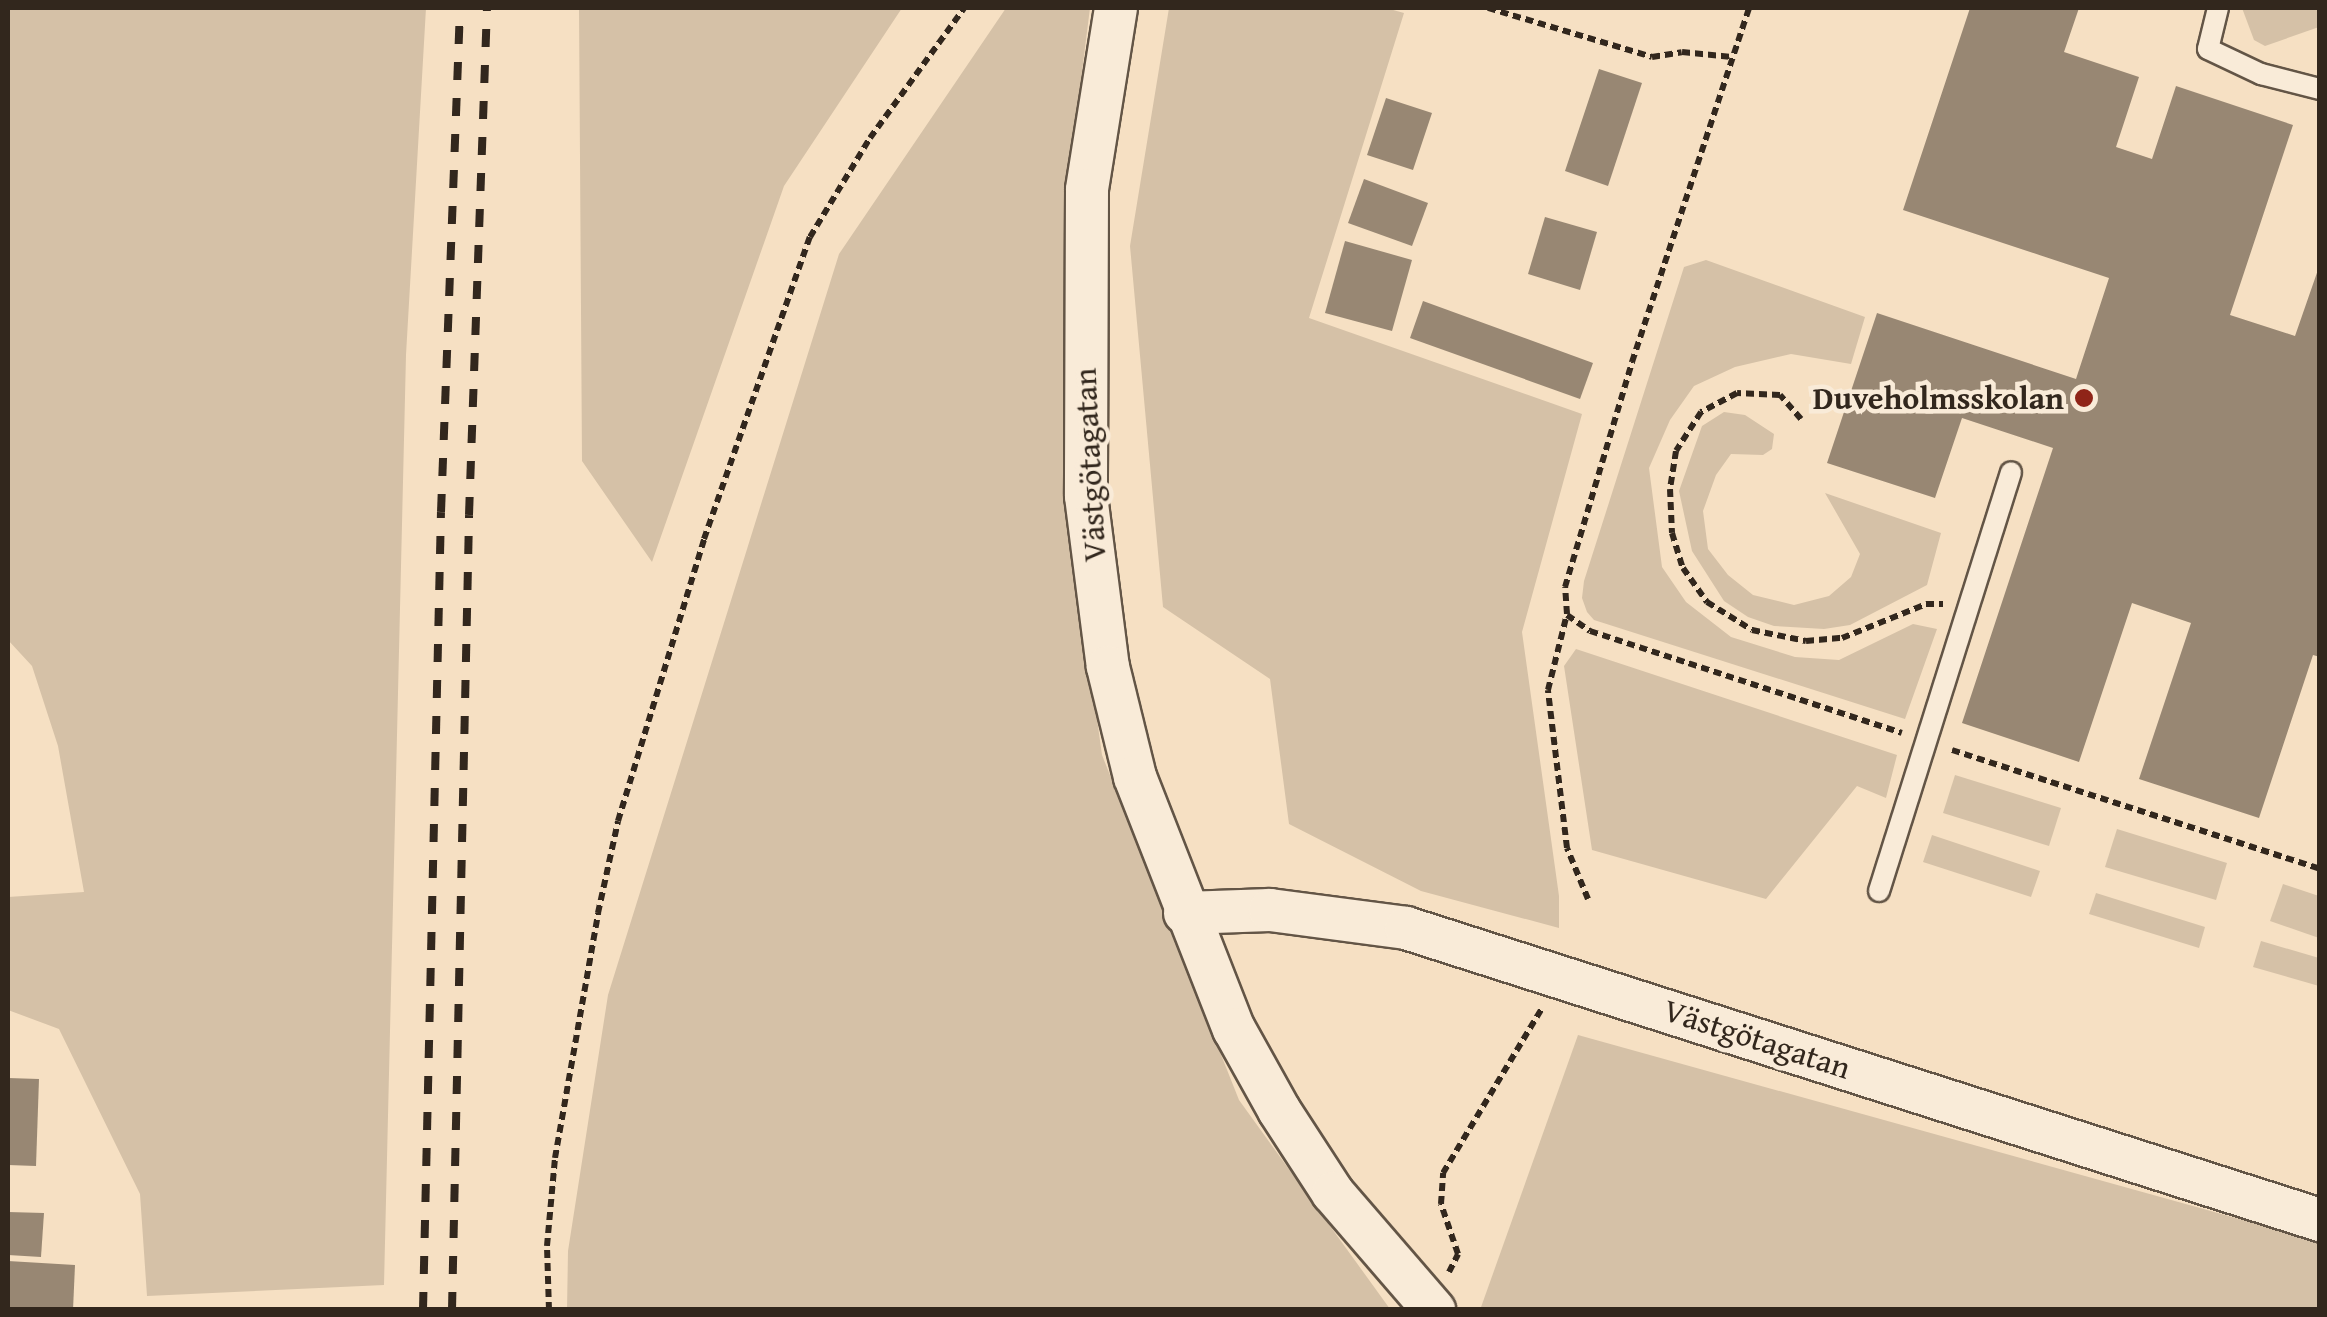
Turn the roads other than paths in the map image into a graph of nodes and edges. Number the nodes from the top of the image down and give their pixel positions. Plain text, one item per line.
1 (1116, 8) edge
2 (2218, 8) edge
3 (2320, 88) edge
4 (2011, 472) dead end
5 (1879, 891) dead end
6 (1186, 912) junction
7 (2320, 1220) edge
8 (1431, 1307) edge

1 - 6 street, Västgötagatan
2 - 3 lane
4 - 5 lane
6 - 7 street, Västgötagatan
6 - 8 street, Västgötagatan

